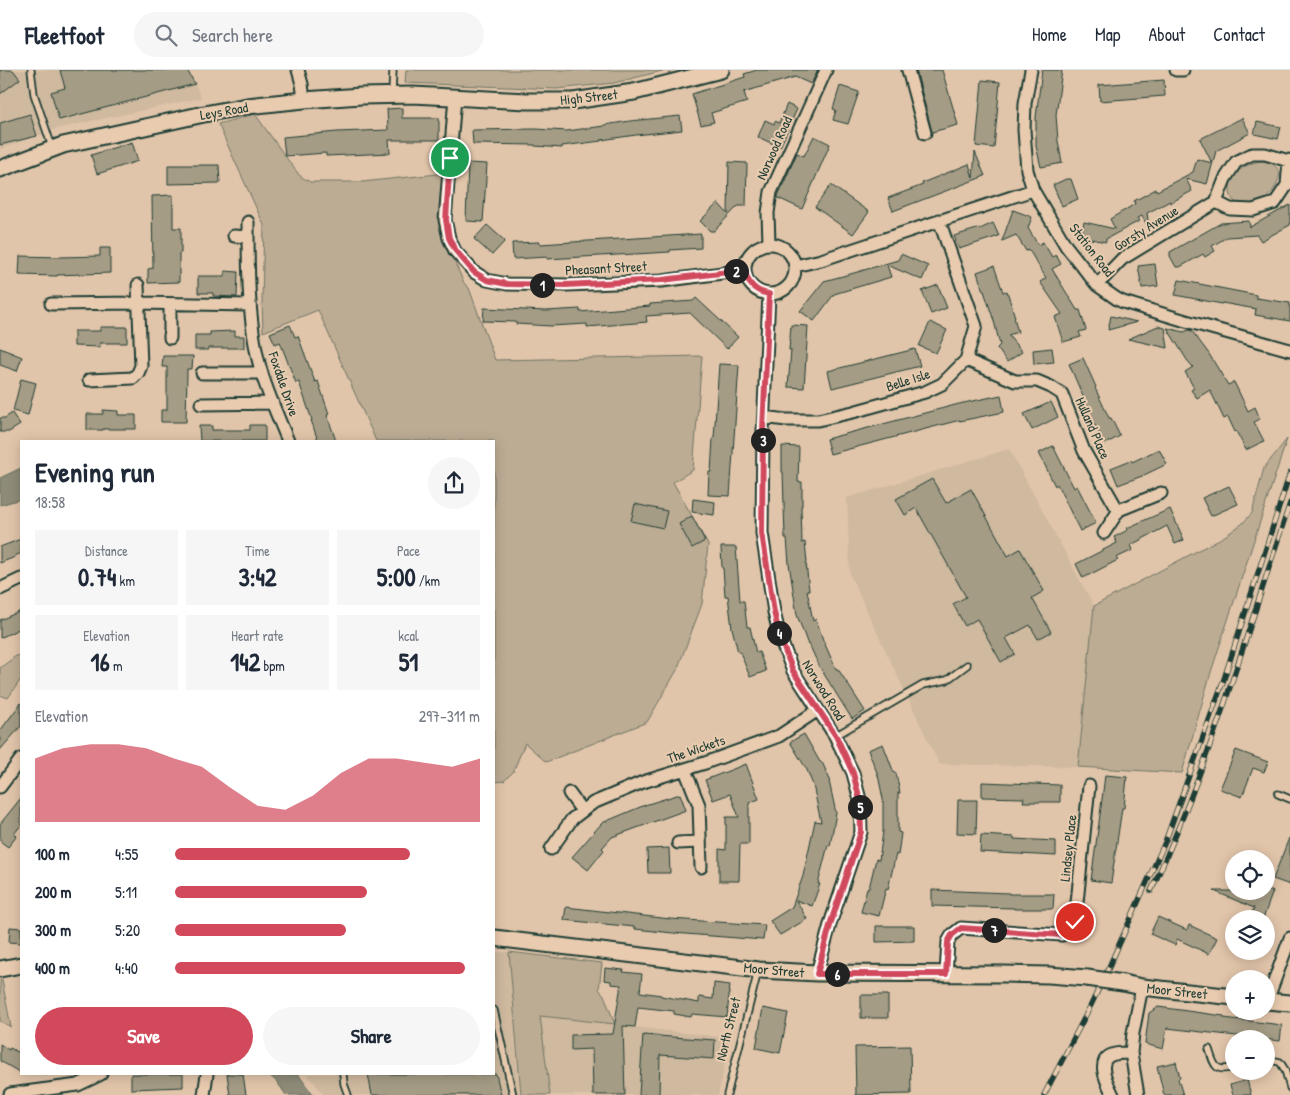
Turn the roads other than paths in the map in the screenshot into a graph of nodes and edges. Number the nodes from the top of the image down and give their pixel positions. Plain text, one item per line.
1 (31, 70) edge
2 (298, 70) edge
3 (393, 70) edge
4 (721, 70) edge
5 (826, 70) edge
6 (908, 70) edge
7 (1031, 70) edge
8 (1176, 70) edge
9 (1183, 70) edge
10 (704, 72) edge
11 (392, 96) junction
12 (455, 97) junction
13 (304, 100) junction
14 (925, 133) dead end
15 (53, 149) junction
16 (1289, 160) edge
17 (0, 170) edge
18 (1033, 190) junction
19 (1216, 202) junction
20 (939, 220) junction
21 (248, 222) dead end
22 (234, 236) dead end
23 (248, 237) junction
24 (769, 243) junction
25 (795, 266) junction
26 (745, 270) junction
27 (138, 285) dead end
28 (1097, 285) junction
29 (769, 294) junction
30 (138, 303) junction
31 (51, 304) dead end
32 (170, 304) junction
33 (250, 305) junction
34 (170, 338) dead end
35 (1290, 350) edge
36 (966, 360) junction
37 (202, 373) dead end
38 (262, 373) junction
39 (89, 380) dead end
40 (273, 403) junction
41 (202, 404) dead end
42 (764, 417) junction
43 (288, 440) edge
44 (1161, 493) dead end
45 (1120, 510) junction
46 (1104, 533) dead end
47 (20, 579) edge
48 (0, 589) edge
49 (966, 665) dead end
50 (818, 710) junction
51 (836, 736) junction
52 (20, 761) edge
53 (685, 770) junction
54 (1090, 786) dead end
55 (0, 787) edge
56 (569, 793) dead end
57 (1278, 794) dead end
58 (1290, 799) edge
59 (582, 811) junction
60 (700, 842) junction
61 (678, 843) dead end
62 (551, 849) dead end
63 (701, 867) dead end
64 (495, 938) edge
65 (1290, 938) edge
66 (20, 965) edge
67 (0, 969) edge
68 (759, 970) junction
69 (817, 974) junction
70 (946, 974) junction
71 (1275, 979) edge
72 (1142, 987) junction
73 (1225, 996) edge
74 (1275, 1002) edge
75 (1290, 1003) edge
76 (495, 1014) edge
77 (1208, 1049) dead end
78 (1132, 1053) junction
79 (1275, 1061) edge
80 (1225, 1069) edge
81 (99, 1075) edge
82 (207, 1075) edge
83 (343, 1075) edge
84 (0, 1086) edge
85 (1290, 1088) edge
86 (10, 1094) edge
87 (204, 1095) edge
88 (348, 1095) edge
89 (514, 1095) edge
90 (727, 1095) edge
91 (1113, 1095) edge
92 (1138, 1095) edge

1 - 15 lane
2 - 13 street
3 - 11 lane
4 - 10 street, High Street
5 - 24 street, Norwood Road
6 - 14 street
7 - 18 street, Station Road
8 - 9 street
10 - 12 street, High Street
11 - 12 street, Leys Road
11 - 13 street, Leys Road
12 - 26 street, Pheasant Street
13 - 15 street, Leys Road
15 - 17 street, Leys Road
16 - 19 street
16 - 19 street
18 - 20 street
18 - 28 street, Station Road
19 - 28 street, Gorsty Avenue
20 - 25 street
20 - 36 street, Belle Isle
21 - 23 street, Foxdale Drive
22 - 23 street
23 - 33 street, Foxdale Drive
24 - 25 street
24 - 26 street
25 - 29 street
26 - 29 street
27 - 30 street
28 - 35 street, Station Road
29 - 42 street, Norwood Road
30 - 31 street
30 - 32 street
30 - 39 street
32 - 33 street
32 - 34 street
33 - 38 street, Foxdale Drive
36 - 42 street, Belle Isle
36 - 45 street, Hulland Place
37 - 38 street
38 - 40 street, Foxdale Drive
40 - 41 street
40 - 43 street, Foxdale Drive
42 - 50 street, Norwood Road
44 - 45 street
45 - 46 street
47 - 48 street
49 - 51 lane
50 - 51 street, Norwood Road
50 - 53 street, The Wickets
51 - 69 street, Norwood Road
52 - 55 street
53 - 59 street, The Wickets
53 - 60 street
54 - 70 street, Lindsey Place
56 - 59 street
57 - 58 lane
59 - 62 street, The Wickets
60 - 61 street
60 - 63 street
64 - 68 street, Moor Street
65 - 71 street
66 - 67 street
68 - 69 street, Moor Street
68 - 90 lane, North Street
69 - 70 street, Moor Street
70 - 72 street, Moor Street, bridge
72 - 73 street, Moor Street
72 - 78 street
74 - 75 street
76 - 89 lane
77 - 80 lane
78 - 91 street
78 - 92 street
79 - 85 lane
81 - 86 street
82 - 87 street
83 - 88 lane
84 - 86 street

